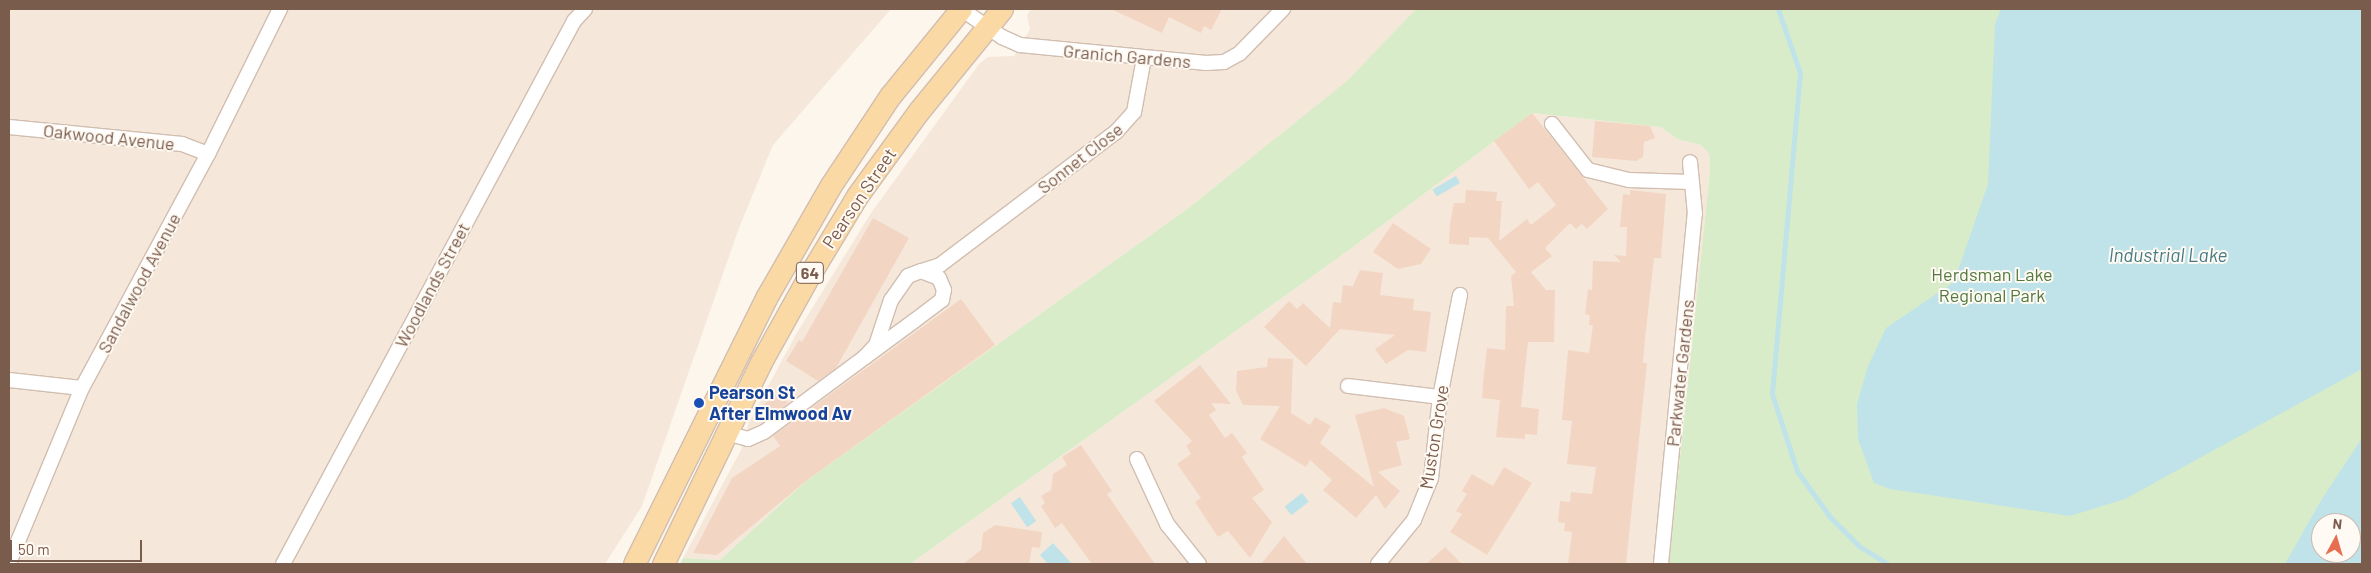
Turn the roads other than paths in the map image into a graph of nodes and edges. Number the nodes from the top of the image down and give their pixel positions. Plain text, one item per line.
1 (280, 9) edge
2 (585, 9) edge
3 (961, 9) edge
4 (1002, 9) edge
5 (1283, 9) edge
6 (985, 26) junction
7 (1144, 58) junction
8 (1552, 124) dead end
9 (9, 126) edge
10 (208, 154) junction
11 (1690, 162) dead end
12 (1691, 182) junction
13 (940, 266) junction
14 (921, 271) junction
15 (943, 284) junction
16 (1460, 295) dead end
17 (888, 307) junction
18 (914, 321) junction
19 (865, 358) junction
20 (9, 380) edge
21 (1348, 386) dead end
22 (82, 388) junction
23 (1440, 397) junction
24 (726, 433) junction
25 (1137, 459) dead end
26 (9, 563) edge
27 (1381, 563) edge
28 (283, 564) edge
29 (634, 564) edge
30 (663, 564) edge
31 (1199, 564) edge
32 (1661, 564) edge

1 - 10 street, Sandalwood Avenue
2 - 28 street, Woodlands Street
3 - 6 street, Granich Gardens
3 - 29 main road, Pearson Street / 64
4 - 6 main road, Pearson Street / 64
5 - 7 street, Granich Gardens
6 - 7 street, Granich Gardens
6 - 24 main road, Pearson Street / 64
7 - 13 street, Sonnet Close
8 - 12 street
9 - 10 street, Oakwood Avenue
10 - 22 street, Sandalwood Avenue
11 - 12 street, Parkwater Gardens
12 - 32 street, Parkwater Gardens
13 - 14 street
13 - 15 street
14 - 15 street
14 - 17 street
15 - 18 street
16 - 23 street, Muston Grove
17 - 18 street
17 - 19 street
18 - 19 street
19 - 24 street
20 - 22 street
21 - 23 street
22 - 26 street, Sandalwood Avenue
23 - 27 street, Muston Grove
24 - 30 main road, Pearson Street / 64
25 - 31 street

